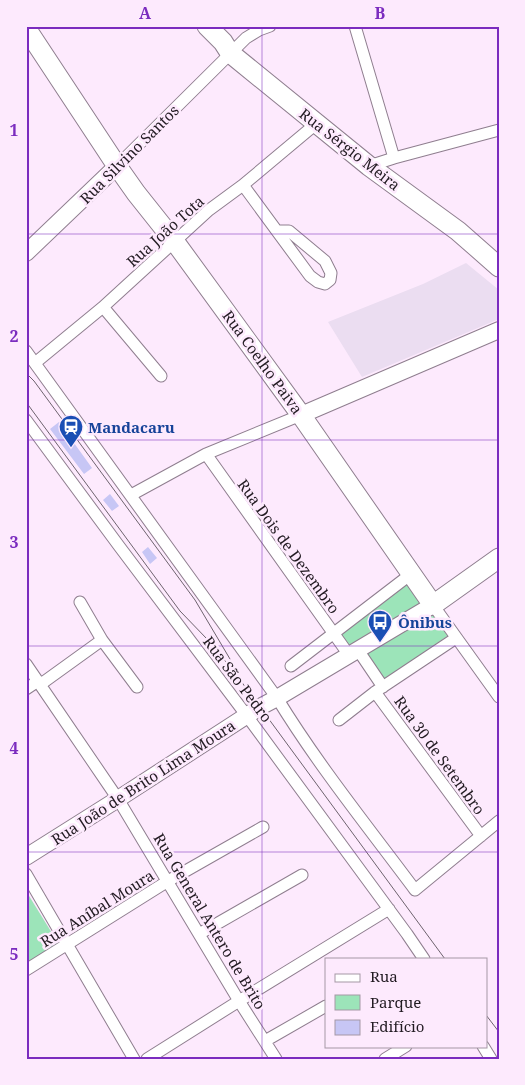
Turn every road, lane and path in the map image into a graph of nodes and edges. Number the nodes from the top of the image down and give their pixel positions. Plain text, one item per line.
1 (207, 26) edge
2 (270, 26) edge
3 (355, 26) edge
4 (26, 28) edge
5 (230, 53) junction
6 (317, 123) junction
7 (499, 130) edge
8 (394, 158) junction
9 (117, 166) junction
10 (369, 166) junction
11 (243, 185) junction
12 (278, 231) junction
13 (174, 242) junction
14 (26, 253) edge
15 (499, 267) edge
16 (103, 307) junction
17 (499, 330) edge
18 (26, 351) edge
19 (35, 363) junction
20 (161, 376) dead end
21 (301, 415) junction
22 (26, 420) edge
23 (206, 454) junction
24 (132, 495) junction
25 (499, 558) edge
26 (411, 574) junction
27 (80, 602) dead end
28 (433, 605) junction
29 (333, 632) junction
30 (456, 638) junction
31 (102, 640) junction
32 (354, 652) junction
33 (26, 664) edge
34 (291, 666) dead end
35 (40, 683) junction
36 (137, 687) dead end
37 (26, 689) edge
38 (379, 689) junction
39 (498, 692) edge
40 (277, 698) junction
41 (254, 711) junction
42 (339, 720) dead end
43 (118, 799) junction
44 (499, 822) edge
45 (263, 827) dead end
46 (481, 836) junction
47 (26, 857) edge
48 (26, 874) edge
49 (302, 875) dead end
50 (168, 881) junction
51 (388, 909) junction
52 (199, 934) junction
53 (67, 945) junction
54 (423, 958) edge
55 (26, 970) edge
56 (239, 1001) junction
57 (325, 1007) edge
58 (265, 1041) junction
59 (403, 1048) edge
60 (484, 1048) edge
61 (134, 1059) edge
62 (147, 1059) edge
63 (276, 1059) edge
64 (385, 1059) edge
65 (491, 1059) edge

1 - 5 main road, Rua Sérgio Meira
2 - 5 street, Rua Silvino Santos
3 - 8 street
4 - 9 main road, Rua Coelho Paiva
5 - 6 main road, Rua Sérgio Meira
5 - 9 street, Rua Silvino Santos
6 - 10 main road, Rua Sérgio Meira
6 - 11 street, Rua João Tota
7 - 8 street
8 - 10 street
9 - 13 main road, Rua Coelho Paiva
9 - 14 street, Rua Silvino Santos
10 - 15 main road, Rua Sérgio Meira
11 - 12 street
11 - 13 street, Rua João Tota
12 - 12 street
13 - 16 street, Rua João Tota
13 - 21 main road, Rua Coelho Paiva
16 - 19 street, Rua João Tota
16 - 20 street
17 - 21 street
18 - 19 street, Rua São Pedro
19 - 24 street, Rua São Pedro
21 - 23 street
21 - 26 main road, Rua Coelho Paiva
22 - 41 street, Rua São Pedro
23 - 24 street
23 - 29 street, Rua Dois de Dezembro
24 - 40 street, Rua São Pedro
25 - 28 main road
26 - 28 main road, Rua Coelho Paiva
26 - 29 street
27 - 31 street
28 - 30 street, Rua Coelho Paiva
28 - 32 street, Rua João de Brito Lima Moura
29 - 32 street, Rua Dois de Dezembro
29 - 34 street
30 - 38 street
30 - 39 street, Rua Coelho Paiva
31 - 35 street
31 - 36 street
32 - 38 street, Rua Dois de Dezembro
32 - 40 street, Rua João de Brito Lima Moura
33 - 35 street, Rua General Antero de Brito
35 - 37 street
35 - 43 street, Rua General Antero de Brito
38 - 42 street
38 - 46 street, Rua 30 de Setembro
40 - 41 street, Rua João de Brito Lima Moura
40 - 46 street, Rua São Pedro
41 - 43 street, Rua João de Brito Lima Moura
41 - 51 street, Rua São Pedro
43 - 47 street, Rua João de Brito Lima Moura
43 - 50 street, Rua General Antero de Brito
44 - 46 street
45 - 50 street, Rua Aníbal Moura
48 - 53 street
49 - 52 street
50 - 52 street, Rua General Antero de Brito
50 - 53 street, Rua Aníbal Moura
51 - 54 street, Rua São Pedro
51 - 56 street
52 - 56 street, Rua General Antero de Brito
53 - 55 street, Rua Aníbal Moura
53 - 61 street
56 - 58 street, Rua General Antero de Brito
56 - 62 street
57 - 58 street
58 - 63 street, Rua General Antero de Brito
59 - 64 street
60 - 65 street

